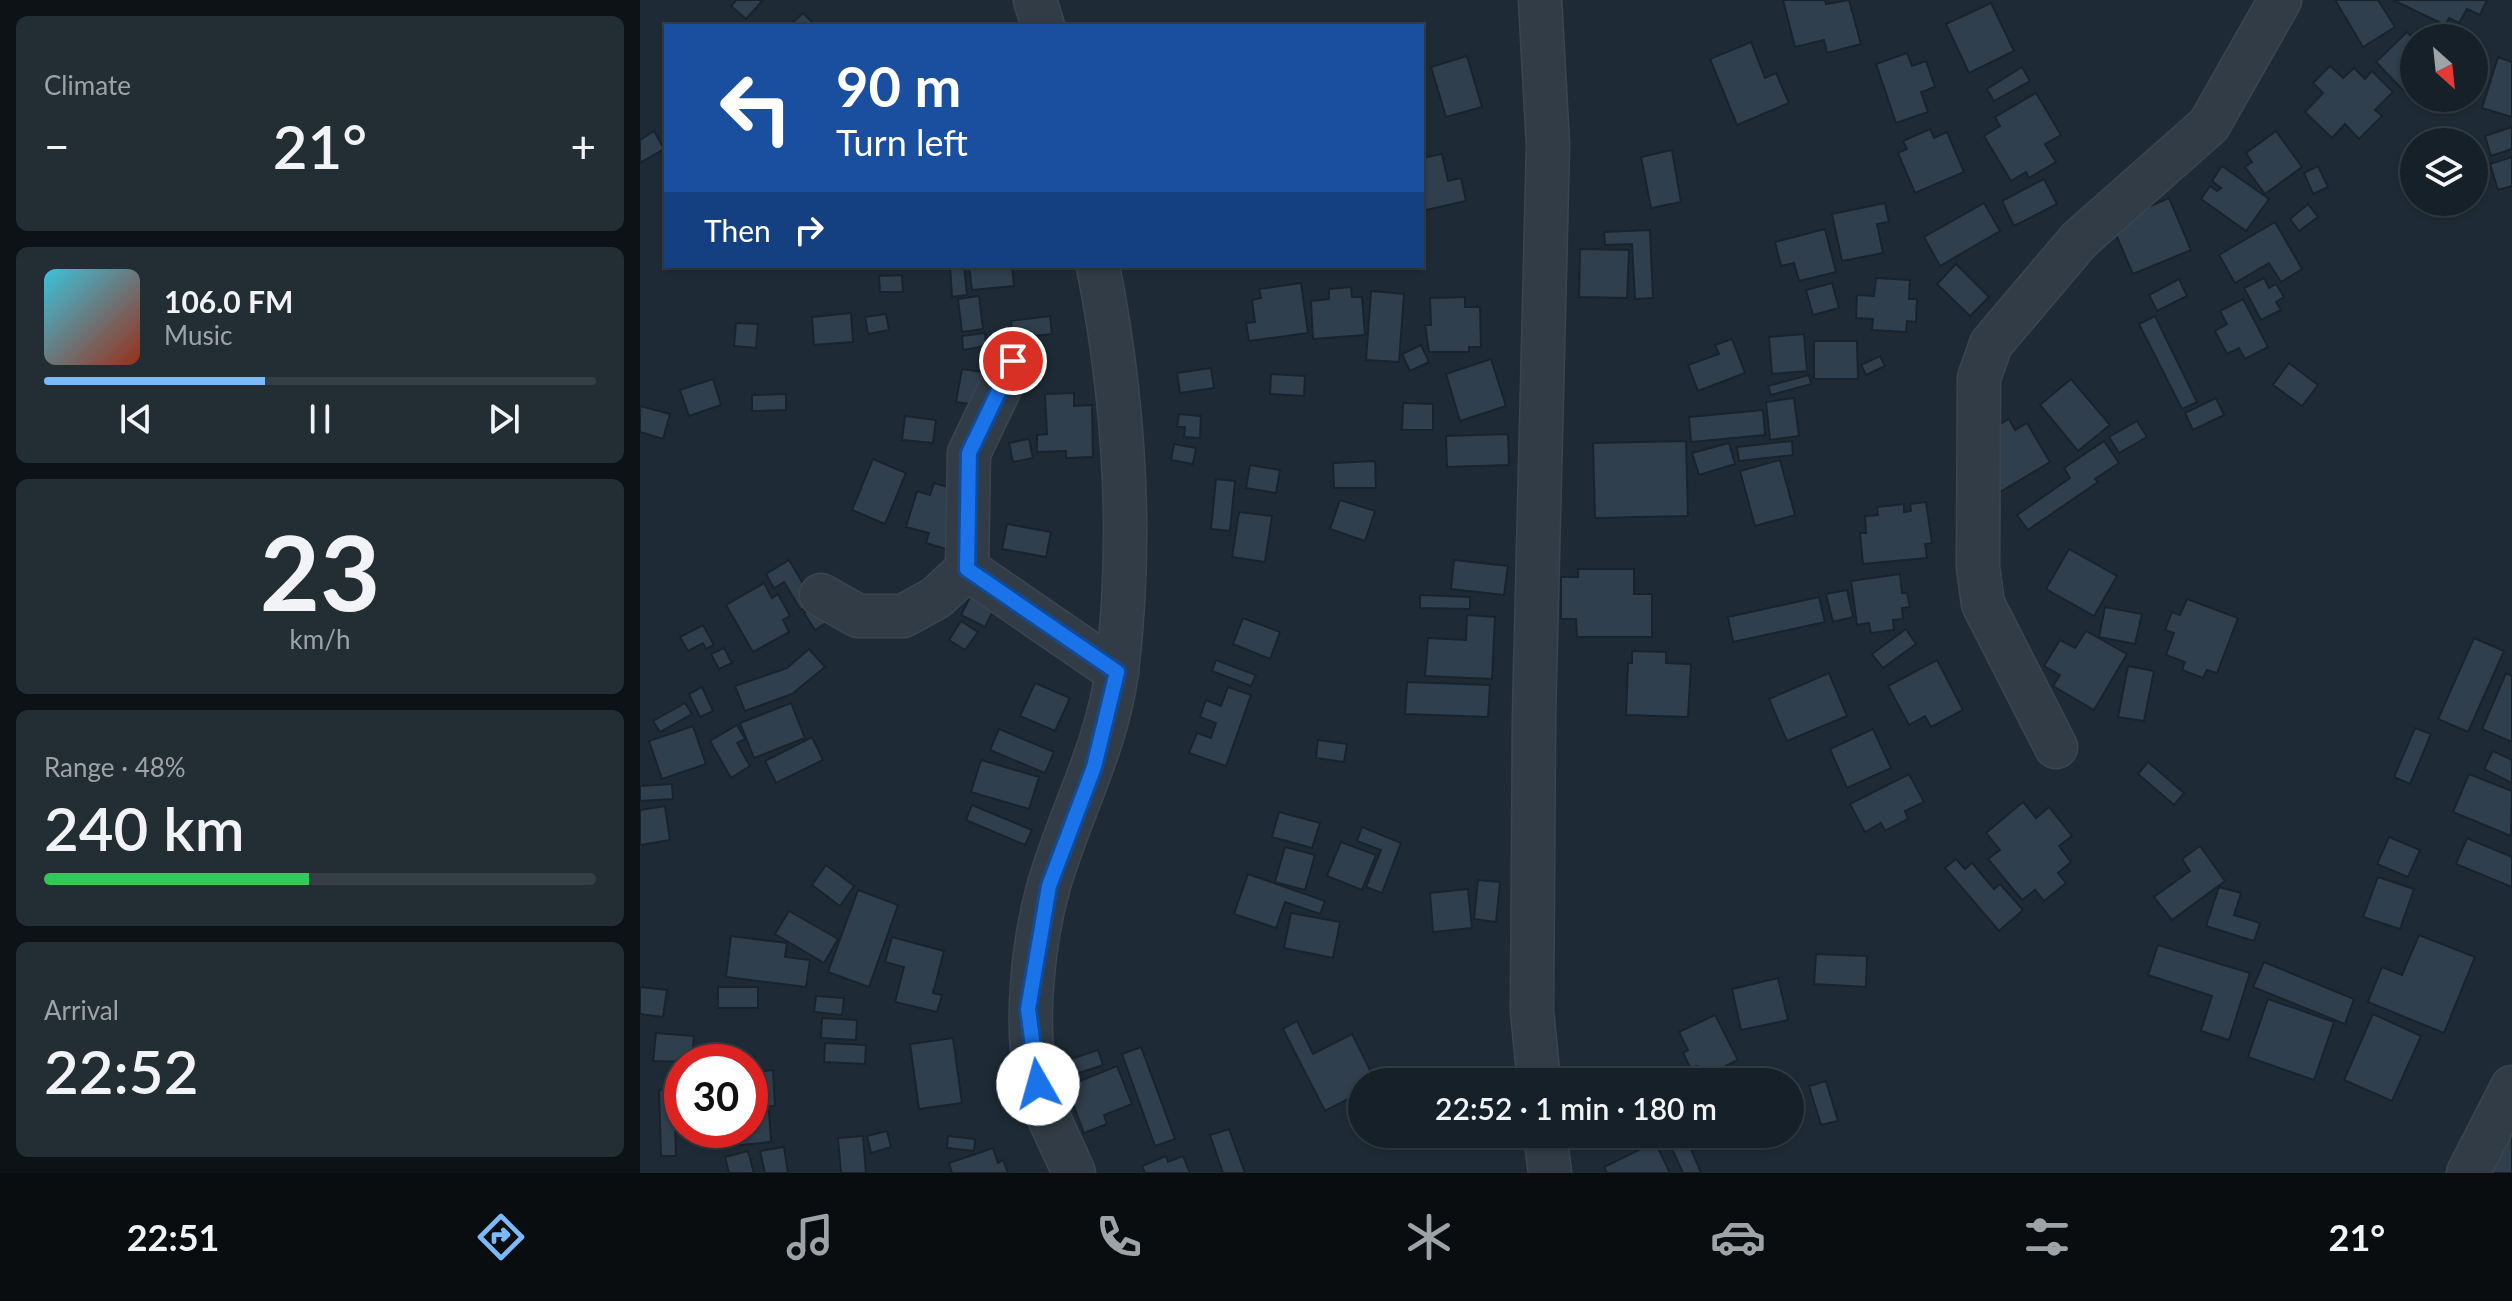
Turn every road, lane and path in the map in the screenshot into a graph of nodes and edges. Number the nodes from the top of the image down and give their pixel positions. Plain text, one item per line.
1 (1035, 0) edge
2 (1540, 0) edge
3 (2280, 0) edge
4 (1042, 24) edge
5 (1098, 268) edge
6 (1013, 361) dead end
7 (967, 569) junction
8 (821, 595) dead end
9 (1117, 672) junction
10 (2056, 747) dead end
11 (1538, 1068) edge
12 (2512, 1087) edge
13 (1547, 1148) edge
14 (1074, 1173) edge
15 (1550, 1173) edge
16 (2468, 1173) edge

1 - 4 street
2 - 11 street
3 - 10 street
5 - 9 street
6 - 7 street
7 - 8 street
7 - 9 street
9 - 14 street
12 - 16 street
13 - 15 street

